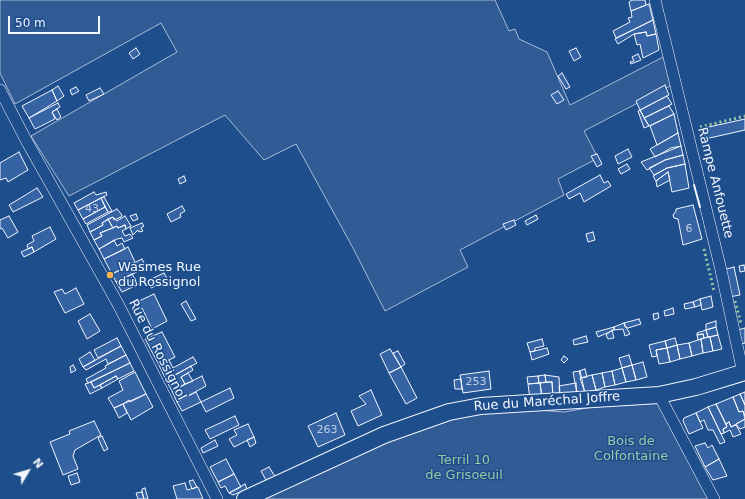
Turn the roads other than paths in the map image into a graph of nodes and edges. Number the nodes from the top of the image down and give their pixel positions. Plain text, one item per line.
1 (655, 0) edge
2 (0, 90) edge
3 (744, 373) edge
4 (659, 394) junction
5 (217, 499) edge
6 (245, 499) edge
7 (714, 499) edge

1 - 3 street, Rampe Anfouette
2 - 5 street, Rue du Rossignol
3 - 4 street, Rue du Maréchal Joffre
4 - 6 street, Rue du Maréchal Joffre
4 - 7 street

